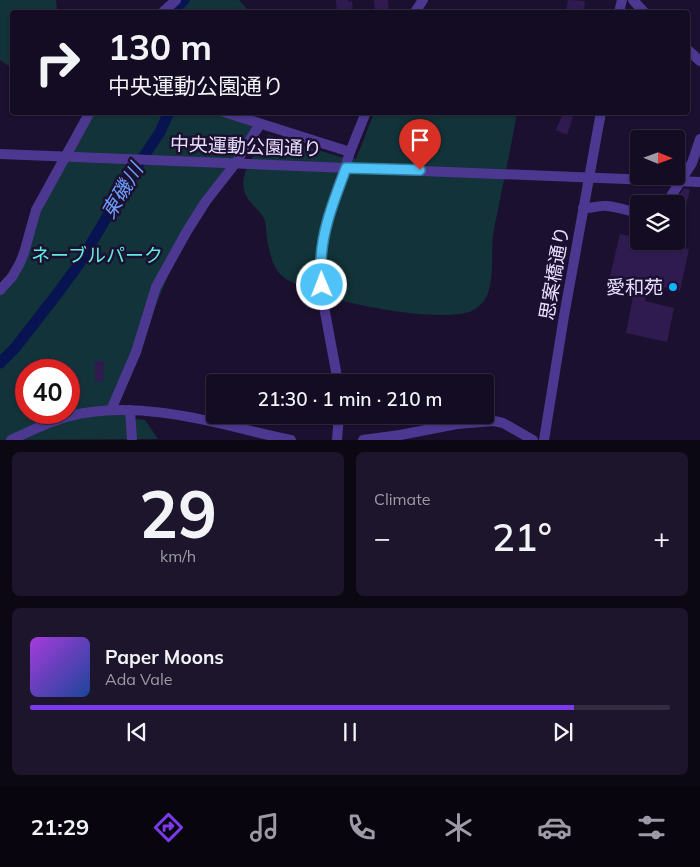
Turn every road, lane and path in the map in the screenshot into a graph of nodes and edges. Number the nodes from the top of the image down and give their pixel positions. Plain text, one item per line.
1 (176, 0) edge
2 (633, 0) edge
3 (164, 10) edge
4 (642, 10) edge
5 (690, 52) edge
6 (700, 61) edge
7 (88, 115) edge
8 (233, 115) edge
9 (365, 115) edge
10 (600, 115) edge
11 (260, 124) junction
12 (700, 139) edge
13 (350, 152) junction
14 (0, 154) edge
15 (66, 157) junction
16 (235, 164) junction
17 (346, 168) junction
18 (685, 174) edge
19 (589, 177) junction
20 (630, 179) edge
21 (685, 181) edge
22 (700, 182) edge
23 (583, 208) junction
24 (630, 211) edge
25 (0, 290) edge
26 (337, 374) edge
27 (112, 410) junction
28 (130, 410) junction
29 (338, 424) edge
30 (11, 440) edge
31 (132, 440) edge
32 (291, 440) edge
33 (337, 440) edge
34 (363, 440) edge
35 (533, 440) edge
36 (544, 440) edge

1 - 3 street
2 - 4 street
5 - 6 street
7 - 15 street
8 - 11 street
9 - 13 street
10 - 19 street, 思案橋通り
11 - 13 street
11 - 16 street
12 - 18 street
13 - 17 street
14 - 15 street, 中央運動公園通り
15 - 16 street, 中央運動公園通り
15 - 25 street
16 - 17 street, 中央運動公園通り
16 - 27 street
17 - 19 street, 中央運動公園通り
17 - 26 street
19 - 20 street, 中央運動公園通り
19 - 23 street, 思案橋通り
21 - 22 street, 中央運動公園通り
23 - 24 street
23 - 36 street, 思案橋通り
27 - 28 street
27 - 30 street
28 - 31 street
28 - 32 street
29 - 33 street
34 - 35 street

